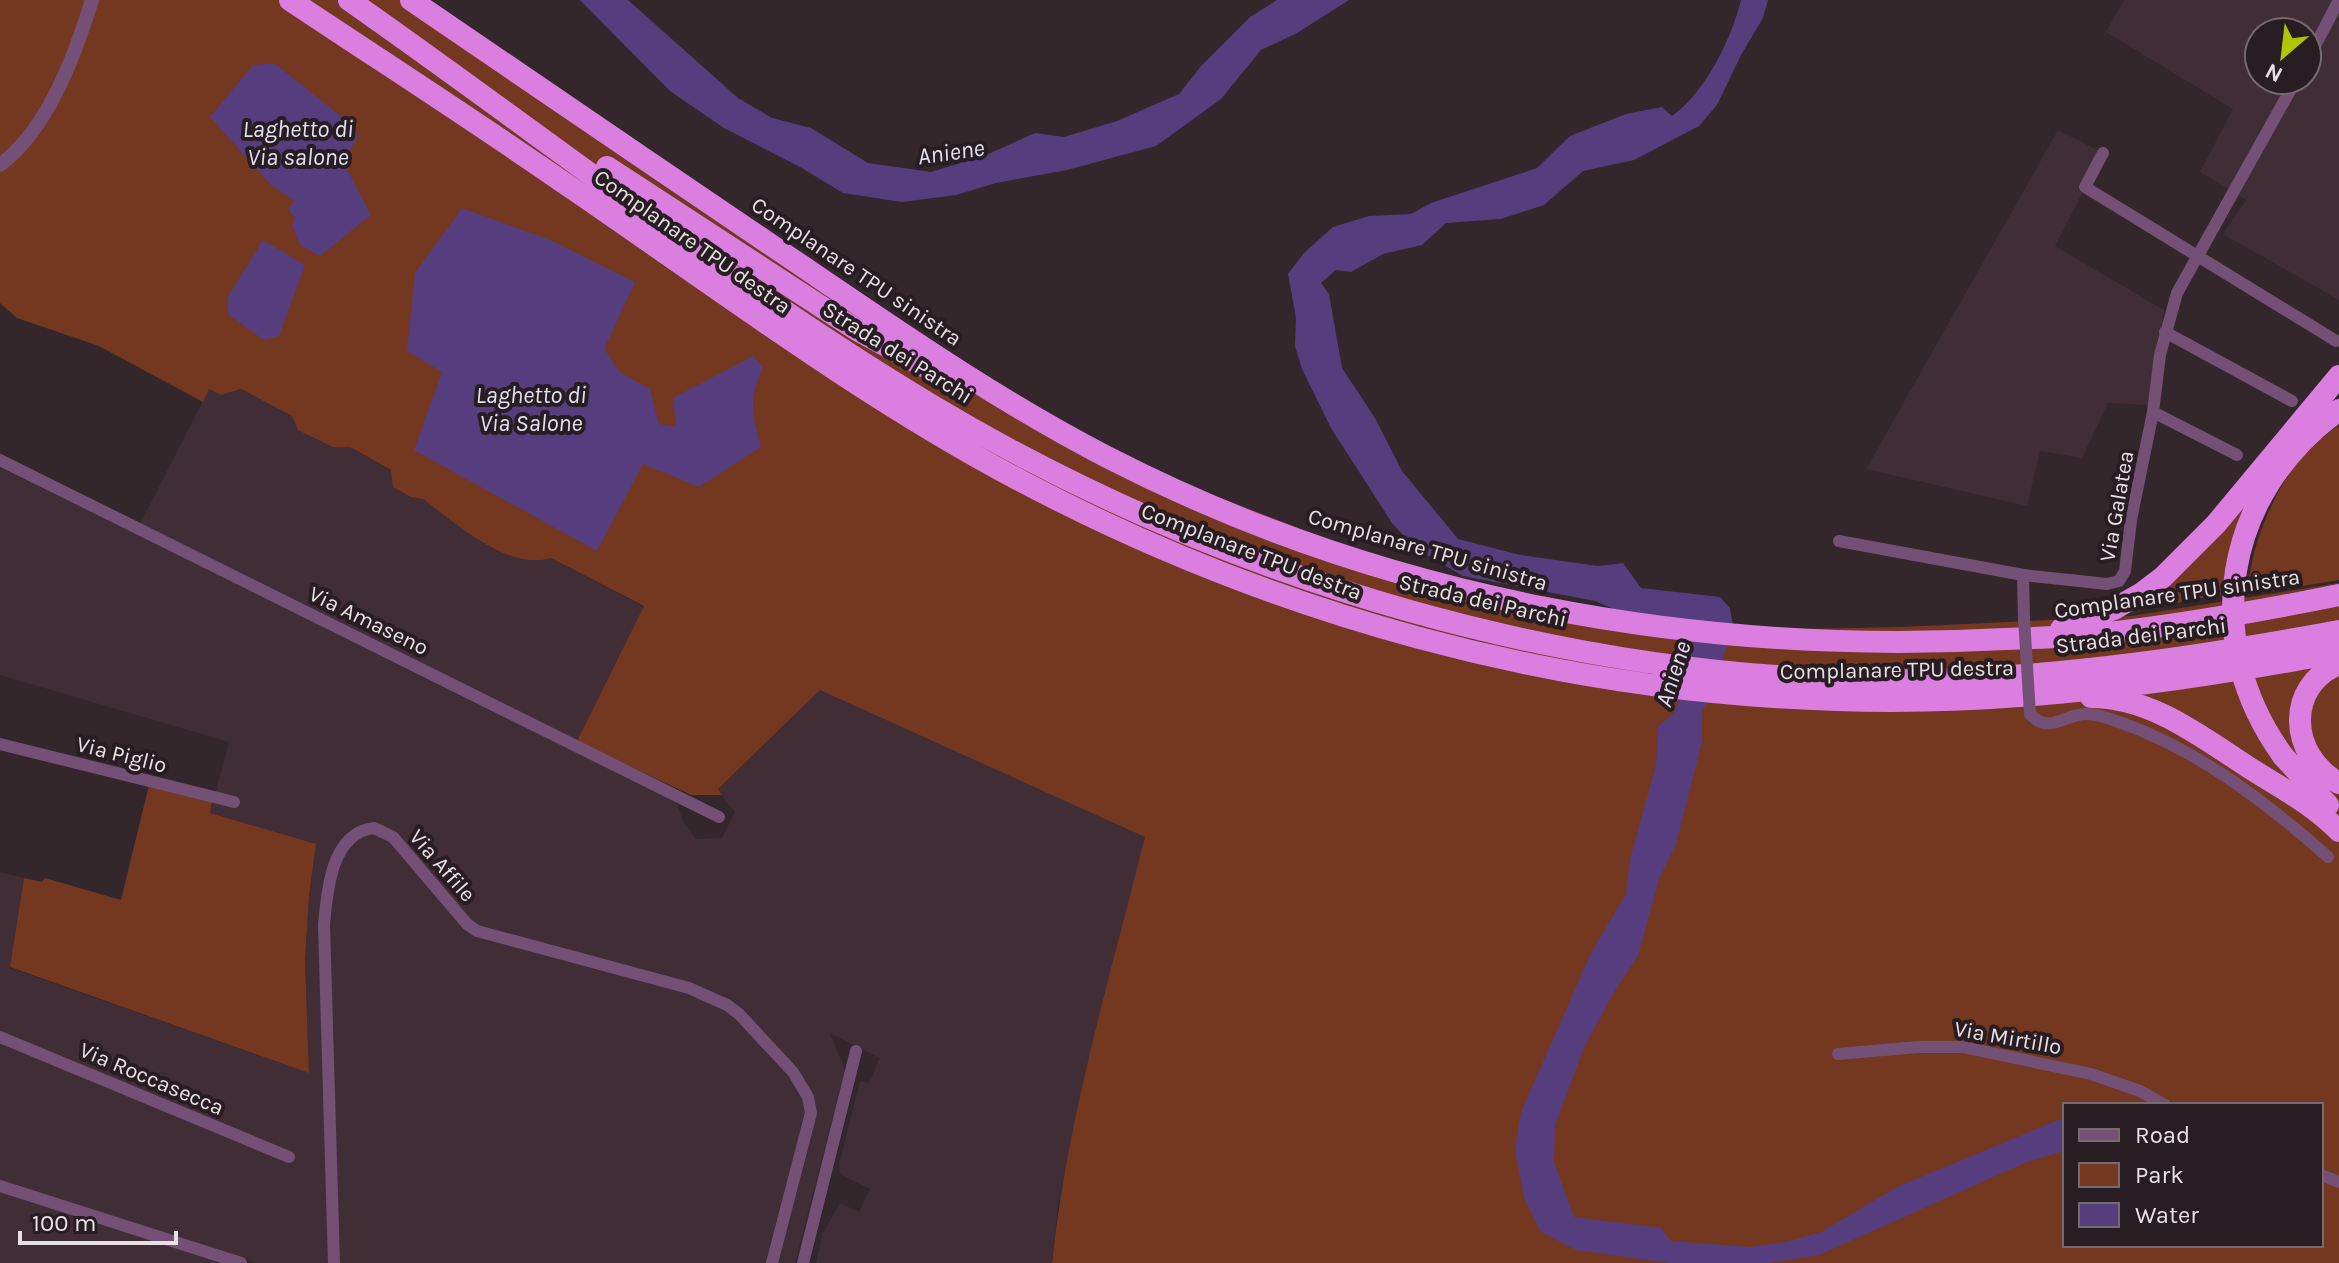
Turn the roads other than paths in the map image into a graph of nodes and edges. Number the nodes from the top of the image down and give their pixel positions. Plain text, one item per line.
1 (92, 0) edge
2 (290, 0) edge
3 (335, 0) edge
4 (349, 0) edge
5 (373, 0) edge
6 (411, 0) edge
7 (2339, 0) edge
8 (2323, 30) edge
9 (2287, 96) edge
10 (520, 153) junction
11 (2103, 153) dead end
12 (593, 157) junction
13 (0, 165) edge
14 (2195, 257) junction
15 (2165, 332) junction
16 (2336, 341) dead end
17 (2339, 376) edge
18 (2292, 401) dead end
19 (2339, 410) edge
20 (2153, 412) junction
21 (2237, 455) dead end
22 (1107, 457) junction
23 (0, 460) edge
24 (1839, 541) dead end
25 (2023, 575) junction
26 (1403, 593) junction
27 (2339, 595) edge
28 (2339, 617) edge
29 (2029, 628) junction
30 (2339, 631) edge
31 (2339, 652) edge
32 (1757, 657) junction
33 (2339, 664) edge
34 (1976, 699) junction
35 (0, 744) edge
36 (2264, 777) junction
37 (2339, 783) edge
38 (234, 802) dead end
39 (719, 817) dead end
40 (2339, 817) edge
41 (2339, 831) edge
42 (2333, 850) edge
43 (0, 1037) edge
44 (856, 1051) dead end
45 (1838, 1054) dead end
46 (2161, 1103) edge
47 (289, 1157) dead end
48 (0, 1186) edge
49 (241, 1263) edge
50 (334, 1263) edge
51 (772, 1263) edge
52 (803, 1263) edge

1 - 13 street
2 - 10 highway, Complanare TPU destra
3 - 10 highway
4 - 26 highway, Strada dei Parchi
5 - 12 highway, Strada dei Parchi
6 - 22 highway, Complanare TPU sinistra
7 - 8 street
9 - 14 street, Via Galatea
10 - 34 highway, Complanare TPU destra
11 - 14 street
12 - 22 highway
12 - 26 highway, Strada dei Parchi
14 - 15 street, Via Galatea
14 - 16 street
15 - 18 street
15 - 20 street, Via Galatea
17 - 29 highway
19 - 40 highway, bridge
20 - 21 street
20 - 25 street, Via Galatea
22 - 26 highway, Complanare TPU sinistra
23 - 39 street, Via Amaseno
24 - 25 street
25 - 29 street
26 - 32 highway, Complanare TPU sinistra
26 - 32 highway, Strada dei Parchi
27 - 29 highway, Complanare TPU sinistra
28 - 32 highway, Strada dei Parchi
29 - 32 highway, Complanare TPU sinistra
29 - 42 street, bridge
30 - 32 highway, Strada dei Parchi
31 - 34 highway, Complanare TPU destra
33 - 37 highway
34 - 36 highway
35 - 38 street, Via Piglio
36 - 41 highway
36 - 42 highway
43 - 47 street, Via Roccasecca
44 - 52 street
45 - 46 street, Via Mirtillo
48 - 49 street
50 - 51 street, Via Affile

